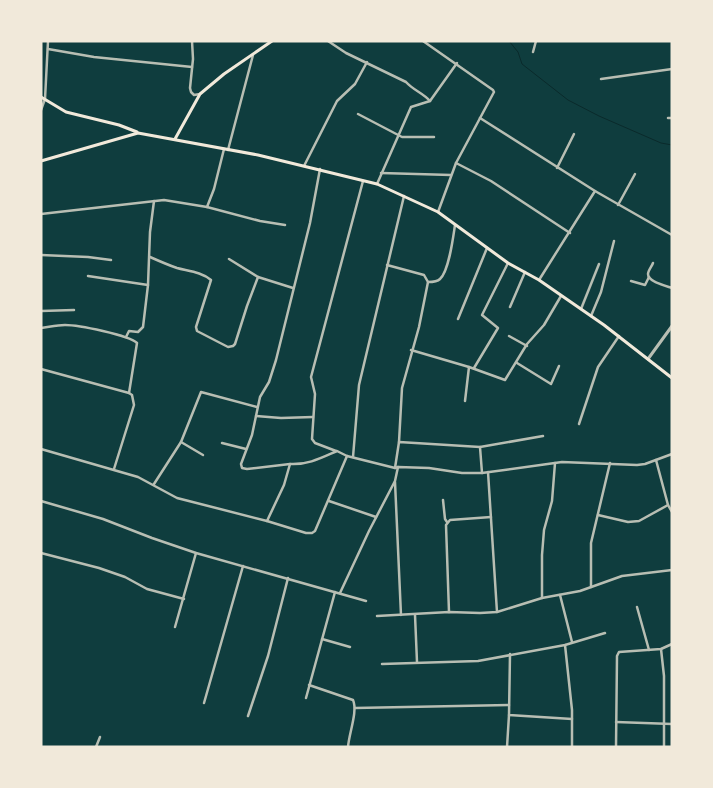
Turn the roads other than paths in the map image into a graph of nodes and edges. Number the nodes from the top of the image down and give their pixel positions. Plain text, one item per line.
1 (48, 41) edge
2 (192, 41) edge
3 (272, 41) edge
4 (328, 41) edge
5 (423, 41) edge
6 (536, 41) edge
7 (48, 48) junction
8 (533, 52) dead end
9 (252, 55) junction
10 (367, 62) junction
11 (457, 63) junction
12 (192, 67) junction
13 (672, 69) edge
14 (601, 79) dead end
15 (200, 94) junction
16 (43, 98) edge
17 (430, 101) junction
18 (41, 110) edge
19 (358, 114) dead end
20 (480, 118) junction
21 (668, 118) dead end
22 (672, 118) edge
23 (138, 133) junction
24 (399, 134) junction
25 (574, 134) dead end
26 (434, 137) dead end
27 (175, 139) junction
28 (226, 150) junction
29 (41, 161) edge
30 (456, 163) junction
31 (304, 166) junction
32 (557, 168) junction
33 (320, 169) junction
34 (381, 173) junction
35 (635, 174) dead end
36 (451, 175) junction
37 (363, 181) junction
38 (376, 184) junction
39 (595, 191) junction
40 (404, 196) junction
41 (154, 201) junction
42 (618, 205) junction
43 (207, 207) junction
44 (438, 212) junction
45 (41, 214) edge
46 (456, 224) junction
47 (285, 225) dead end
48 (570, 233) junction
49 (672, 235) edge
50 (614, 241) dead end
51 (488, 248) junction
52 (41, 255) edge
53 (150, 257) junction
54 (229, 259) dead end
55 (111, 260) dead end
56 (508, 263) junction
57 (653, 263) dead end
58 (598, 264) dead end
59 (387, 265) junction
60 (525, 272) junction
61 (88, 276) dead end
62 (258, 277) junction
63 (649, 277) junction
64 (539, 280) junction
65 (631, 281) dead end
66 (428, 282) junction
67 (148, 284) junction
68 (293, 288) junction
69 (672, 288) edge
70 (561, 296) junction
71 (510, 306) dead end
72 (581, 309) junction
73 (74, 310) dead end
74 (41, 312) edge
75 (590, 316) junction
76 (458, 319) dead end
77 (672, 326) edge
78 (41, 328) edge
79 (510, 336) dead end
80 (619, 336) junction
81 (127, 338) junction
82 (527, 346) junction
83 (411, 350) junction
84 (648, 359) junction
85 (517, 362) junction
86 (559, 366) dead end
87 (469, 367) junction
88 (474, 368) junction
89 (41, 369) edge
90 (672, 378) edge
91 (129, 393) junction
92 (465, 402) dead end
93 (257, 407) junction
94 (256, 416) junction
95 (313, 417) junction
96 (579, 424) dead end
97 (543, 436) dead end
98 (181, 442) junction
99 (399, 442) junction
100 (222, 443) dead end
101 (480, 447) junction
102 (41, 449) edge
103 (246, 449) junction
104 (337, 451) junction
105 (672, 454) edge
106 (203, 455) dead end
107 (347, 456) junction
108 (353, 457) junction
109 (656, 460) junction
110 (555, 463) junction
111 (610, 463) junction
112 (290, 464) junction
113 (397, 468) junction
114 (114, 469) junction
115 (488, 472) junction
116 (482, 473) junction
117 (395, 481) junction
118 (154, 484) junction
119 (443, 500) dead end
120 (41, 501) edge
121 (329, 501) junction
122 (668, 505) junction
123 (672, 512) edge
124 (598, 515) junction
125 (376, 517) junction
126 (491, 517) junction
127 (267, 521) junction
128 (447, 522) junction
129 (41, 553) edge
130 (196, 553) junction
131 (243, 566) junction
132 (672, 570) edge
133 (288, 578) junction
134 (591, 587) junction
135 (335, 592) junction
136 (340, 593) junction
137 (560, 595) junction
138 (542, 598) junction
139 (184, 599) junction
140 (366, 601) dead end
141 (638, 607) dead end
142 (449, 612) junction
143 (496, 612) junction
144 (401, 615) junction
145 (415, 615) junction
146 (377, 616) dead end
147 (175, 627) dead end
148 (605, 633) dead end
149 (322, 639) junction
150 (572, 642) junction
151 (672, 644) edge
152 (565, 645) junction
153 (350, 647) dead end
154 (661, 649) junction
155 (648, 650) junction
156 (510, 654) junction
157 (417, 662) junction
158 (382, 664) dead end
159 (309, 685) junction
160 (306, 698) dead end
161 (204, 703) dead end
162 (509, 705) junction
163 (355, 708) junction
164 (509, 715) junction
165 (248, 716) dead end
166 (572, 719) junction
167 (616, 722) junction
168 (664, 724) junction
169 (672, 724) edge
170 (100, 737) dead end
171 (96, 747) edge
172 (348, 747) edge
173 (507, 747) edge
174 (572, 747) edge
175 (616, 747) edge
176 (664, 747) edge

1 - 7 street
2 - 12 street
3 - 9 main road
4 - 10 street
5 - 11 street
6 - 8 street
7 - 12 street
7 - 16 street
9 - 15 main road
9 - 28 street
10 - 17 street
10 - 31 street
11 - 17 street
11 - 20 street
12 - 15 street
13 - 14 street
15 - 27 main road
16 - 18 street
16 - 23 main road
17 - 24 street
19 - 24 street
20 - 30 street
20 - 32 street
21 - 22 street
23 - 27 main road
23 - 29 main road
24 - 26 street
24 - 34 street
25 - 32 street
27 - 28 main road
28 - 31 main road
28 - 43 street
30 - 36 street
30 - 48 street
31 - 33 main road
32 - 39 street
33 - 37 main road
33 - 68 street
34 - 36 street
34 - 38 street
35 - 42 street
36 - 44 street
37 - 38 main road
37 - 95 street
38 - 40 main road
39 - 42 street
39 - 48 street
40 - 44 main road
40 - 59 street
41 - 43 street
41 - 45 street
41 - 53 street
42 - 49 street
43 - 47 street
44 - 46 main road
46 - 51 main road
46 - 66 street
48 - 64 street
50 - 75 street
51 - 56 main road
51 - 76 street
52 - 55 street
53 - 62 street
53 - 67 street
54 - 62 street
56 - 60 main road
56 - 88 street
57 - 63 street
58 - 72 street
59 - 66 street
59 - 108 street
60 - 64 main road
60 - 71 street
61 - 67 street
62 - 68 street
63 - 65 street
63 - 69 street
64 - 70 main road
66 - 83 street
67 - 81 street
68 - 93 street
70 - 72 main road
70 - 82 street
72 - 75 main road
73 - 74 street
75 - 80 main road
77 - 84 street
78 - 81 street
79 - 82 street
80 - 84 main road
80 - 96 street
81 - 91 street
82 - 85 street
83 - 87 street
83 - 99 street
84 - 90 main road
85 - 86 street
85 - 88 street
87 - 88 street
87 - 92 street
89 - 91 street
91 - 114 street
93 - 94 street
93 - 98 street
94 - 95 street
94 - 103 street
95 - 104 street
97 - 101 street
98 - 106 street
98 - 118 street
99 - 101 street
99 - 113 street
100 - 103 street
101 - 116 street
102 - 114 street
103 - 112 street
104 - 107 street
104 - 112 street
105 - 109 street
107 - 108 street
107 - 121 street
108 - 113 street
109 - 111 street
109 - 122 street
110 - 111 street
110 - 115 street
110 - 138 street
111 - 124 street
112 - 127 street
113 - 116 street
113 - 117 street
114 - 118 street
115 - 116 street
115 - 126 street
117 - 125 street
117 - 144 street
118 - 127 street
119 - 128 street
120 - 130 street
121 - 125 street
121 - 127 street
122 - 123 street
122 - 124 street
124 - 134 street
125 - 136 street
126 - 128 street
126 - 143 street
128 - 142 street
129 - 139 street
130 - 131 street
130 - 139 street
131 - 133 street
131 - 161 street
132 - 134 street
133 - 135 street
133 - 165 street
134 - 137 street
135 - 136 street
135 - 149 street
136 - 140 street
137 - 138 street
137 - 150 street
138 - 143 street
139 - 147 street
141 - 155 street
142 - 143 street
142 - 145 street
144 - 145 street
144 - 146 street
145 - 157 street
148 - 150 street
149 - 153 street
149 - 159 street
150 - 152 street
151 - 154 street
152 - 156 street
152 - 166 street
154 - 155 street
154 - 168 street
155 - 167 street
156 - 157 street
156 - 162 street
157 - 158 street
159 - 160 street
159 - 163 street
162 - 163 street
162 - 164 street
163 - 172 street
164 - 166 street
164 - 173 street
166 - 174 street
167 - 168 street
167 - 175 street
168 - 169 street
168 - 176 street
170 - 171 street

